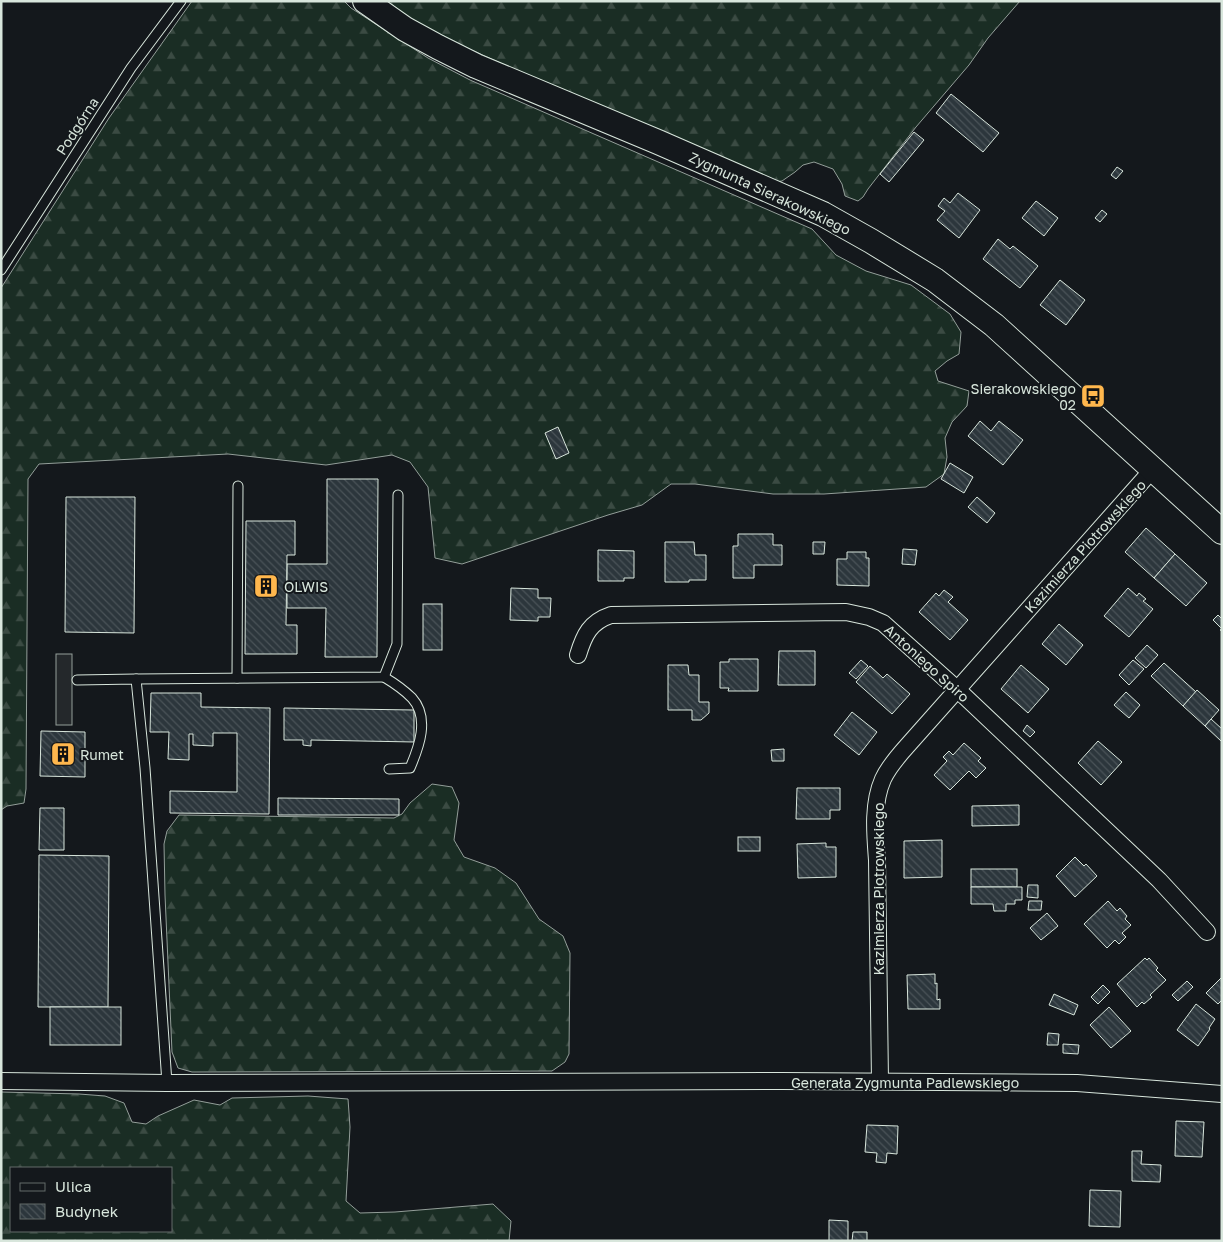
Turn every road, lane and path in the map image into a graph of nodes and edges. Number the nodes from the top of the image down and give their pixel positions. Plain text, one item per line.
1 (181, 1) edge
2 (365, 1) edge
3 (1, 270) edge
4 (1153, 469) junction
5 (238, 486) dead end
6 (398, 495) dead end
7 (1222, 532) edge
8 (578, 655) dead end
9 (384, 677) junction
10 (237, 678) junction
11 (136, 679) junction
12 (77, 680) dead end
13 (958, 690) junction
14 (389, 768) dead end
15 (1207, 932) dead end
16 (1, 1081) edge
17 (880, 1081) junction
18 (166, 1083) junction
19 (1222, 1094) edge

1 - 3 lane, Podgórna
2 - 4 street, Zygmunta Sierakowskiego
4 - 7 street, Zygmunta Sierakowskiego
4 - 13 street, Kazimierza Piotrowskiego
5 - 10 lane
6 - 9 lane
8 - 13 street, Antoniego Spiro
9 - 10 lane
9 - 14 lane
10 - 11 lane
11 - 12 lane
11 - 18 lane
13 - 15 street, Antoniego Spiro
13 - 17 street, Kazimierza Piotrowskiego
16 - 18 street, Generała Zygmunta Padlewskiego
17 - 18 street, Generała Zygmunta Padlewskiego
17 - 19 street, Generała Zygmunta Padlewskiego

